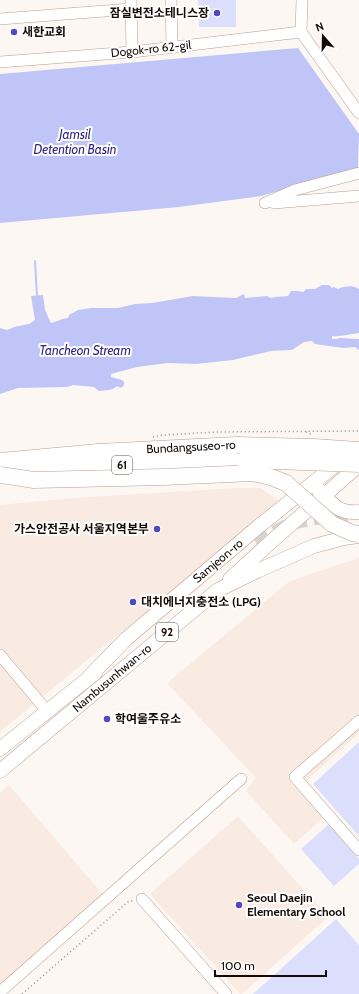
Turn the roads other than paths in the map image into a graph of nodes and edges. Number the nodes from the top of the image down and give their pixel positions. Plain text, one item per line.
1 (171, 0) edge
2 (302, 0) edge
3 (131, 5) edge
4 (0, 19) edge
5 (301, 32) junction
6 (172, 47) junction
7 (132, 52) junction
8 (0, 62) edge
9 (359, 113) edge
10 (357, 172) edge
11 (359, 196) edge
12 (357, 458) edge
13 (0, 461) edge
14 (0, 475) edge
15 (308, 488) junction
16 (319, 500) junction
17 (359, 512) edge
18 (359, 526) edge
19 (359, 535) edge
20 (255, 541) tunnel mouth
21 (218, 590) junction
22 (0, 655) edge
23 (88, 678) junction
24 (47, 711) junction
25 (359, 721) edge
26 (0, 749) edge
27 (0, 770) edge
28 (241, 779) dead end
29 (359, 850) edge
30 (142, 899) dead end
31 (0, 992) edge
32 (226, 994) edge

1 - 6 street
2 - 5 street
3 - 4 street
3 - 7 street
5 - 6 street, Dogok-ro 62-gil
5 - 9 street
6 - 7 street, Dogok-ro 62-gil
7 - 8 street, Dogok-ro 62-gil
10 - 11 street
12 - 13 highway, Bundangsuseo-ro / 61, bridge
12 - 14 highway, Bundangsuseo-ro / 61, bridge
12 - 15 main road, Samjeon-ro
12 - 16 main road, Samjeon-ro
14 - 19 highway, bridge
15 - 16 main road
15 - 23 main road, Samjeon-ro
16 - 17 main road
16 - 18 main road
16 - 21 main road, Samjeon-ro
19 - 21 main road, Nambusunhwan-ro / 92
20 - 23 main road, Nambusunhwan-ro / 92
21 - 27 main road, Nambusunhwan-ro / 92
22 - 24 street
23 - 24 main road, Nambusunhwan-ro / 92
24 - 26 main road, Nambusunhwan-ro / 92
25 - 29 street
28 - 31 street
30 - 32 street

